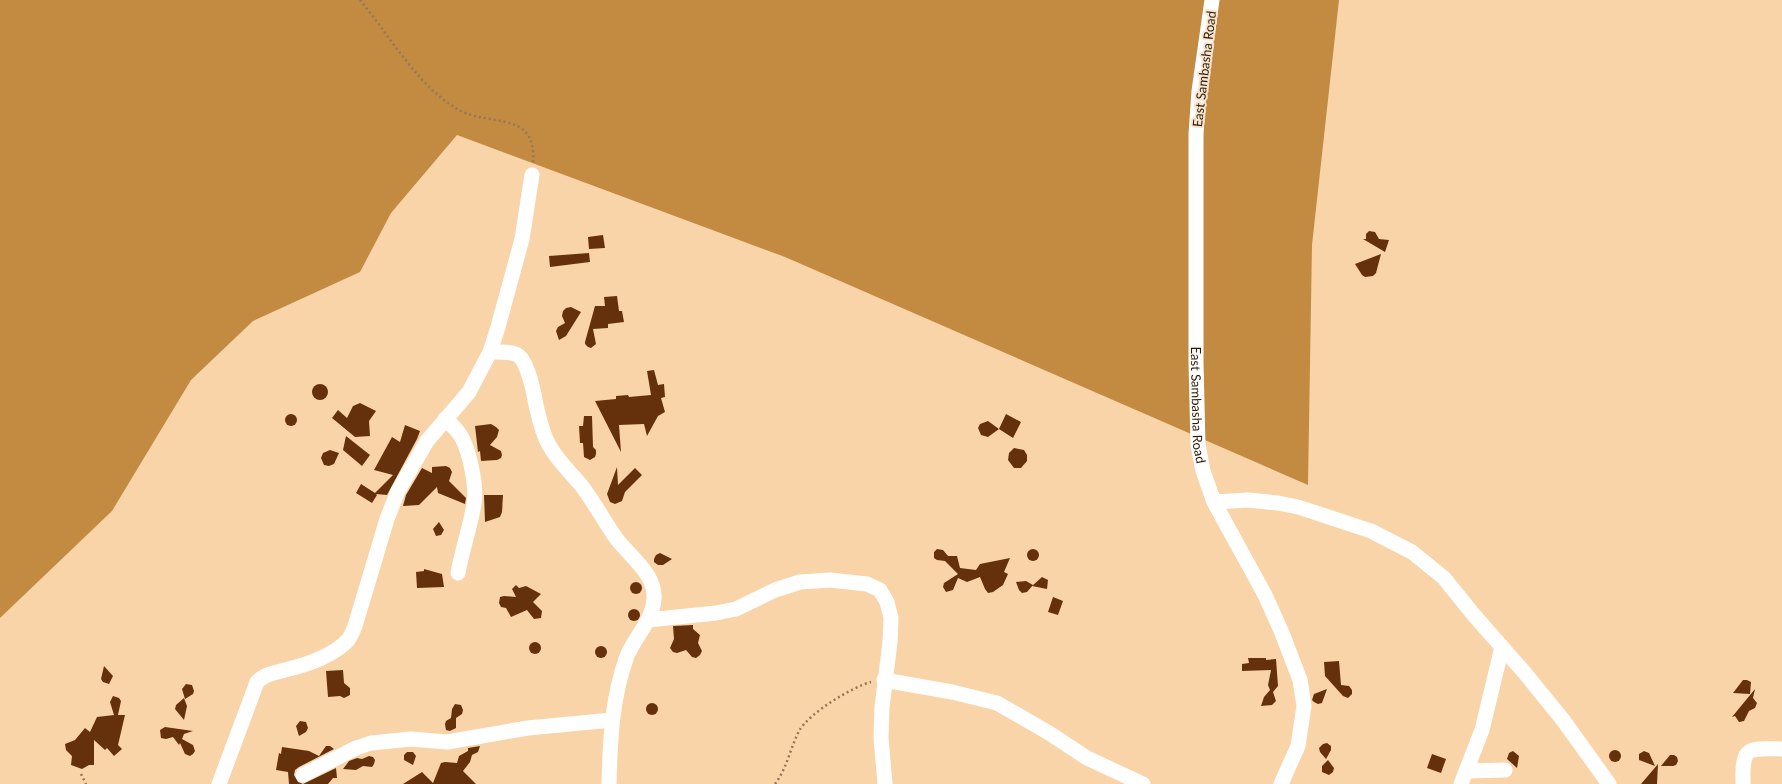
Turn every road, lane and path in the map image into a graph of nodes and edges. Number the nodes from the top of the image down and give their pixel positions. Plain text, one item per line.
1 (360, 0) edge
2 (1212, 0) edge
3 (532, 175) joint
4 (490, 352) junction
5 (445, 420) junction
6 (1214, 502) junction
7 (458, 574) dead end
8 (648, 620) junction
9 (1502, 647) junction
10 (884, 680) junction
11 (612, 720) junction
12 (1782, 749) edge
13 (1505, 770) dead end
14 (81, 774) dead end
15 (303, 775) dead end
16 (1463, 777) edge
17 (86, 784) edge
18 (219, 784) edge
19 (609, 784) edge
20 (775, 784) edge
21 (886, 784) edge
22 (1143, 784) edge
23 (1281, 784) edge
24 (1609, 784) edge
25 (1743, 784) edge

1 - 3 path
2 - 6 street, East Sambasha Road
3 - 4 street
4 - 5 street
4 - 8 street
5 - 7 street
5 - 18 street
6 - 9 street
6 - 23 street, East Sambasha Road
8 - 10 street
8 - 11 street
9 - 16 street
9 - 24 street
10 - 20 path
10 - 21 street
10 - 22 street
11 - 15 street
11 - 19 street
12 - 25 street
13 - 16 street
14 - 17 path

